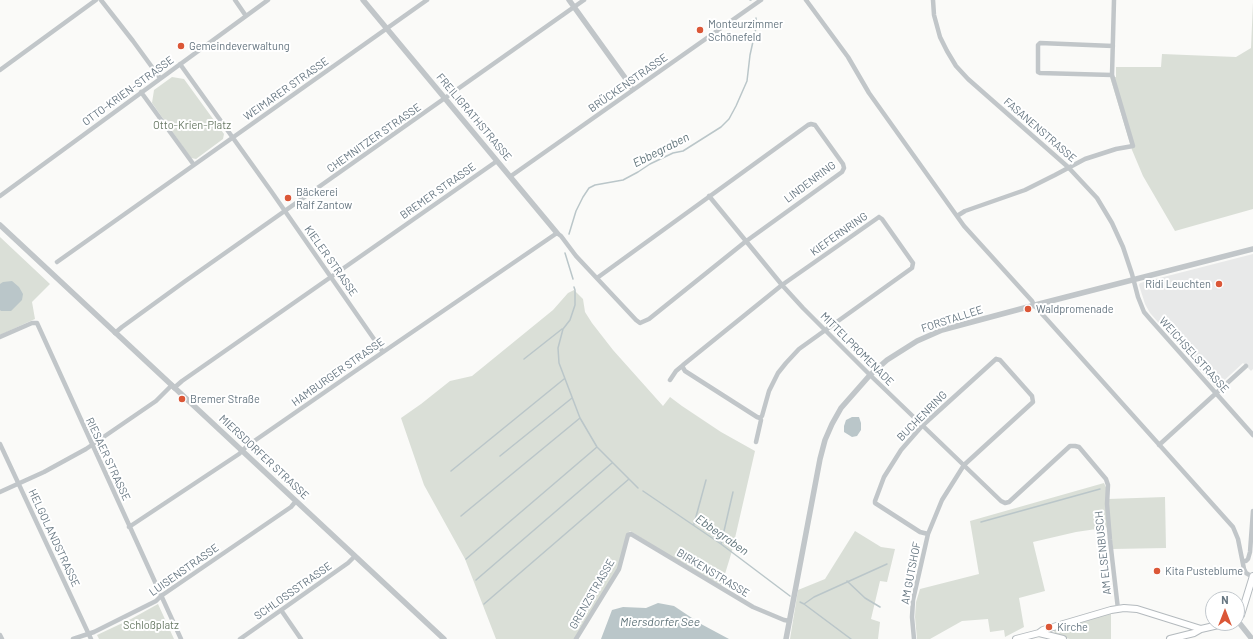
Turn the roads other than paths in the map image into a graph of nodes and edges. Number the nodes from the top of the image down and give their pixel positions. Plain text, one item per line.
1 (96, 0) edge
2 (101, 0) edge
3 (235, 0) edge
4 (268, 0) edge
5 (363, 0) edge
6 (427, 0) edge
7 (569, 0) edge
8 (584, 0) edge
9 (761, 0) edge
10 (806, 0) edge
11 (933, 0) edge
12 (1114, 0) edge
13 (574, 7) junction
14 (246, 16) junction
15 (387, 29) junction
16 (1113, 46) junction
17 (180, 64) junction
18 (1, 68) edge
19 (1112, 75) junction
20 (160, 78) junction
21 (626, 79) joint
22 (633, 90) junction
23 (141, 92) junction
24 (445, 98) junction
25 (233, 138) junction
26 (497, 161) junction
27 (194, 165) junction
28 (1068, 167) junction
29 (511, 176) junction
30 (0, 196) edge
31 (709, 196) junction
32 (285, 212) junction
33 (957, 216) junction
34 (0, 225) edge
35 (557, 232) junction
36 (745, 242) junction
37 (568, 246) joint
38 (1253, 249) edge
39 (57, 262) dead end
40 (330, 277) junction
41 (597, 278) junction
42 (1134, 279) junction
43 (782, 285) junction
44 (1034, 305) junction
45 (825, 330) junction
46 (115, 333) junction
47 (0, 337) edge
48 (383, 352) junction
49 (682, 366) junction
50 (1246, 366) dead end
51 (870, 375) junction
52 (670, 380) dead end
53 (173, 386) junction
54 (1216, 393) junction
55 (760, 418) junction
56 (922, 426) junction
57 (1253, 434) edge
58 (756, 442) dead end
59 (0, 444) edge
60 (92, 445) junction
61 (1159, 445) junction
62 (242, 451) junction
63 (964, 465) junction
64 (19, 484) junction
65 (0, 492) edge
66 (296, 501) junction
67 (1005, 502) joint
68 (1253, 511) edge
69 (129, 527) junction
70 (629, 534) joint
71 (928, 534) junction
72 (355, 556) junction
73 (1243, 561) junction
74 (1253, 576) edge
75 (1251, 589) edge
76 (161, 596) junction
77 (1245, 605) edge
78 (1118, 609) junction
79 (281, 610) junction
80 (790, 621) junction
81 (1205, 628) edge
82 (1201, 629) junction
83 (1245, 630) edge
84 (88, 633) junction
85 (1039, 633) junction
86 (0, 635) edge
87 (2, 639) edge
88 (73, 639) edge
89 (91, 639) edge
90 (181, 639) edge
91 (240, 639) edge
92 (301, 639) edge
93 (444, 639) edge
94 (576, 639) edge
95 (786, 639) edge
96 (914, 639) edge
97 (1016, 639) edge
98 (1063, 639) edge
99 (1170, 639) edge
100 (1252, 639) edge

1 - 18 street
2 - 20 street
3 - 14 street
4 - 14 street, OTTO-KRIEN-STRASSE
5 - 15 street, FREILIGRATHSTRASSE
6 - 15 street, WEIMARER STRASSE
7 - 13 street
8 - 13 street, CHEMNITZER STRASSE
9 - 22 street, BRÜCKENSTRASSE
10 - 33 street
11 - 28 street, FASANENSTRASSE
12 - 16 street
13 - 21 street
13 - 24 street, CHEMNITZER STRASSE
14 - 17 street, OTTO-KRIEN-STRASSE
15 - 24 street, FREILIGRATHSTRASSE
15 - 25 street, WEIMARER STRASSE
16 - 19 street
16 - 19 street
17 - 20 street, OTTO-KRIEN-STRASSE
17 - 25 street, KIELER STRASSE
19 - 28 street
20 - 23 street, OTTO-KRIEN-STRASSE
21 - 22 street
22 - 29 street, BRÜCKENSTRASSE
23 - 27 street
23 - 30 street, OTTO-KRIEN-STRASSE
24 - 26 street, FREILIGRATHSTRASSE
24 - 32 street, CHEMNITZER STRASSE
25 - 27 street, WEIMARER STRASSE
25 - 32 street, KIELER STRASSE
26 - 29 street, FREILIGRATHSTRASSE
26 - 40 street, BREMER STRASSE
27 - 39 street, WEIMARER STRASSE
28 - 33 street
28 - 42 street, FASANENSTRASSE
29 - 35 street, FREILIGRATHSTRASSE
31 - 36 street, MITTELPROMENADE
31 - 36 street, LINDENRING
31 - 41 street, LINDENRING
32 - 40 street, KIELER STRASSE
32 - 46 street, CHEMNITZER STRASSE
33 - 44 street
34 - 46 street, MIERSDORFER STRASSE
35 - 37 street, FREILIGRATHSTRASSE
35 - 48 street, HAMBURGER STRASSE
36 - 41 street, LINDENRING
36 - 43 street, MITTELPROMENADE
37 - 41 street, LINDENRING
38 - 42 street, FORSTALLEE
40 - 48 street, KIELER STRASSE
40 - 53 street, BREMER STRASSE
42 - 44 street, FORSTALLEE
42 - 54 street, WEICHSELSTRASSE
43 - 45 street, MITTELPROMENADE
43 - 45 street, KIEFERNRING
43 - 49 street, KIEFERNRING
44 - 51 street, FORSTALLEE
44 - 61 street
45 - 51 street, MITTELPROMENADE
45 - 55 street, KIEFERNRING
46 - 53 street, MIERSDORFER STRASSE
47 - 60 street, RIESAER STRASSE
48 - 62 street, HAMBURGER STRASSE
49 - 52 street, KIEFERNRING
49 - 55 street
50 - 54 street
51 - 56 street, MITTELPROMENADE
51 - 80 street, FORSTALLEE
53 - 60 street, BREMER STRASSE
53 - 62 street, MIERSDORFER STRASSE
54 - 57 street, WEICHSELSTRASSE
54 - 61 street
55 - 58 street, KIEFERNRING
56 - 63 street, MITTELPROMENADE
56 - 63 street, BUCHENRING
56 - 71 street, BUCHENRING
59 - 64 street, HELGOLANDSTRASSE
60 - 64 street, BREMER STRASSE
60 - 69 street, RIESAER STRASSE
61 - 73 street
62 - 66 street, MIERSDORFER STRASSE
62 - 69 street, HAMBURGER STRASSE
63 - 67 street, MITTELPROMENADE
63 - 71 street, BUCHENRING
64 - 65 street, BREMER STRASSE
64 - 84 street, HELGOLANDSTRASSE
66 - 72 street, MIERSDORFER STRASSE
66 - 76 street, LUISENSTRASSE
67 - 78 street, AM ELSENBUSCH
68 - 73 street
69 - 76 street, RIESAER STRASSE
70 - 80 street, BIRKENSTRASSE
70 - 94 street, GRENZSTRASSE
71 - 96 street, AM GUTSHOF
72 - 79 street, SCHLOSSSTRASSE
72 - 93 street, MIERSDORFER STRASSE
73 - 74 street
74 - 75 main road
75 - 77 main road
76 - 84 street, LUISENSTRASSE
76 - 90 street, RIESAER STRASSE
78 - 82 main road
78 - 85 main road
79 - 91 street, SCHLOSSSTRASSE
79 - 92 street
80 - 95 street, FORSTALLEE
81 - 82 main road
82 - 99 main road
83 - 100 street
84 - 88 street, LUISENSTRASSE
84 - 89 street, HELGOLANDSTRASSE
85 - 97 main road
85 - 98 main road
86 - 87 street

